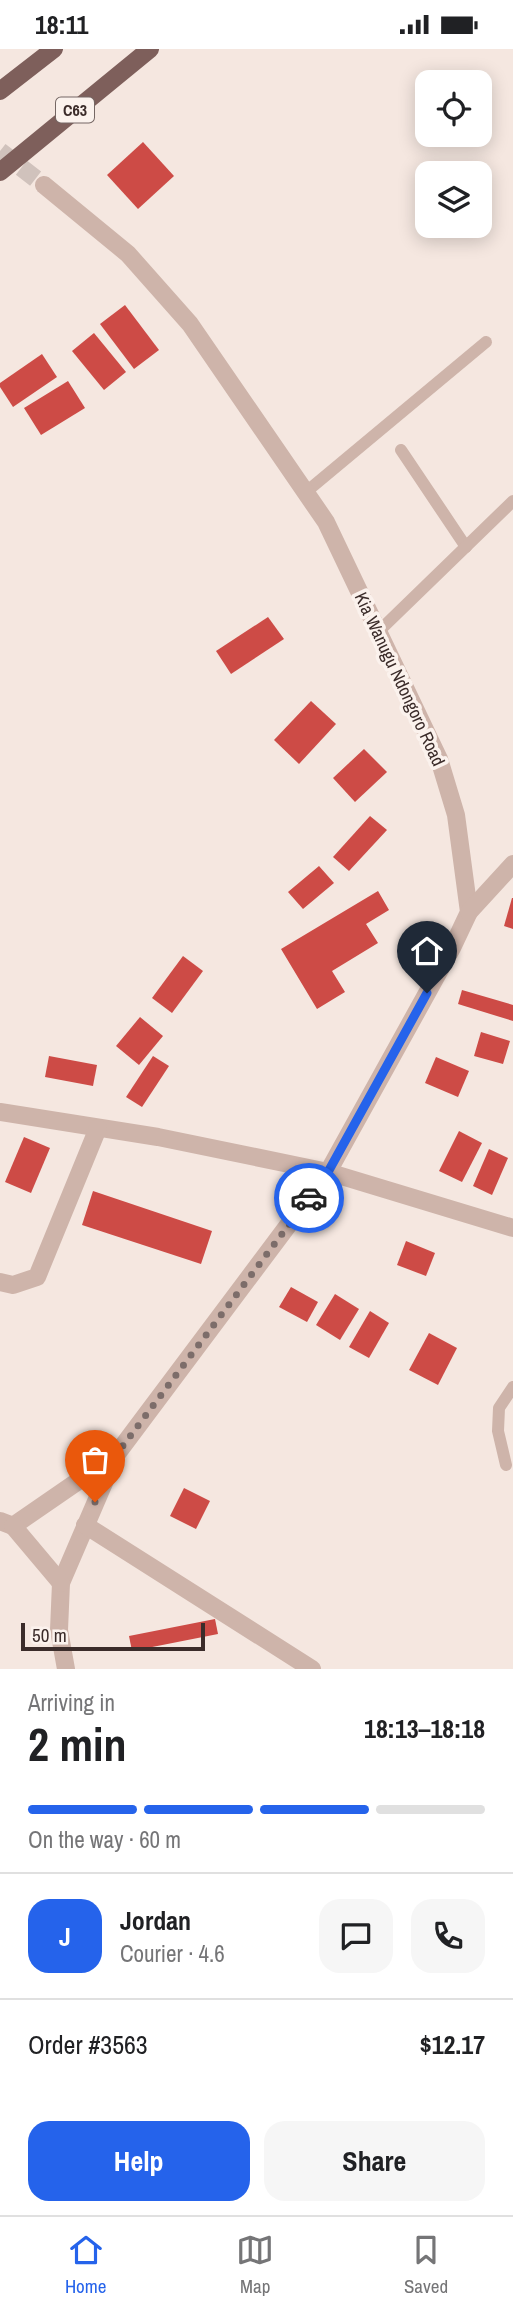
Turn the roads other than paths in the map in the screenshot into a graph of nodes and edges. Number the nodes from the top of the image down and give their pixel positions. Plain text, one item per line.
1 (54, 49) edge
2 (150, 49) edge
3 (0, 91) edge
4 (0, 172) edge
5 (44, 185) tunnel mouth
6 (486, 342) dead end
7 (401, 450) dead end
8 (306, 492) junction
9 (513, 501) edge
10 (466, 547) junction
11 (378, 632) junction
12 (513, 864) edge
13 (468, 912) junction
14 (0, 1112) edge
15 (98, 1128) junction
16 (328, 1172) junction
17 (513, 1228) edge
18 (0, 1282) edge
19 (513, 1387) edge
20 (116, 1455) junction
21 (506, 1465) dead end
22 (7, 1523) edge
23 (85, 1525) junction
24 (61, 1583) junction
25 (66, 1669) edge
26 (312, 1669) edge

1 - 3 main road
2 - 4 main road, C63
5 - 8 street, Kia Wanugu Ndongoro Road
6 - 8 lane
7 - 10 lane
8 - 11 street, Kia Wanugu Ndongoro Road
9 - 10 lane
10 - 11 lane
11 - 13 street, Kia Wanugu Ndongoro Road
12 - 13 street
13 - 16 street
14 - 15 street
15 - 16 street
15 - 18 street
16 - 17 street
16 - 20 street
19 - 21 lane
20 - 22 street
20 - 23 street
22 - 24 street
23 - 24 street
23 - 26 street
24 - 25 street

